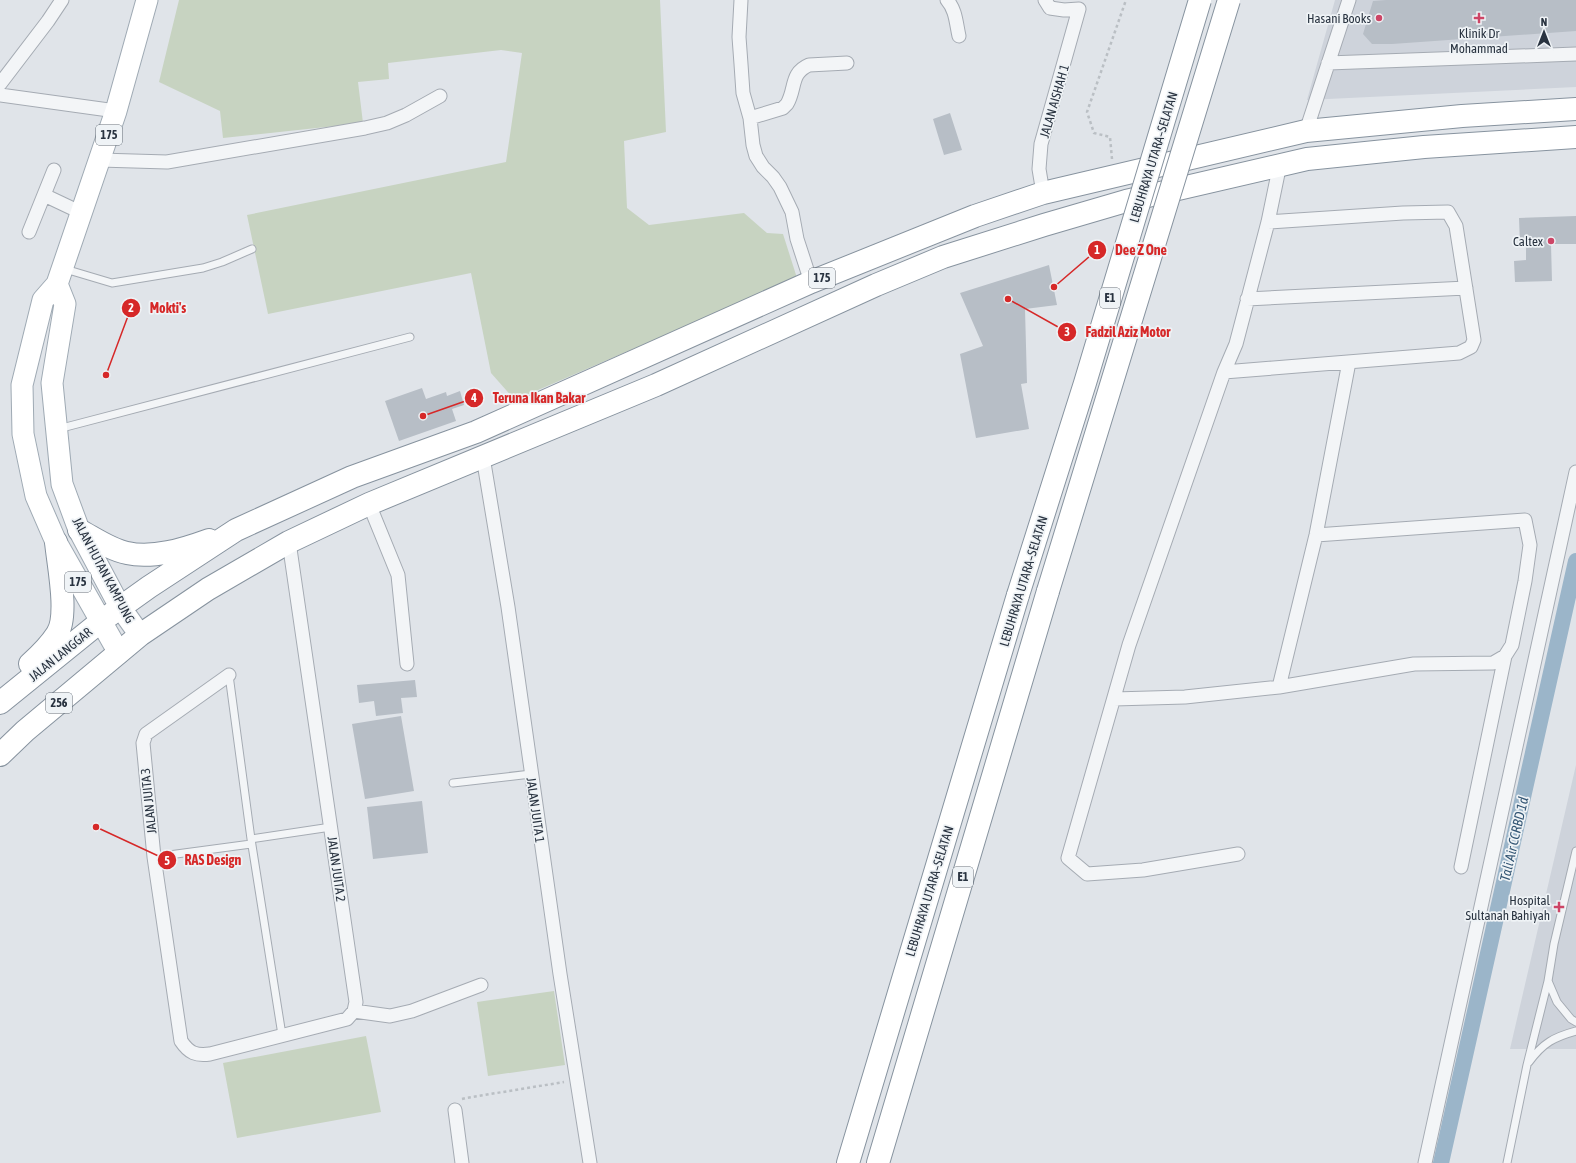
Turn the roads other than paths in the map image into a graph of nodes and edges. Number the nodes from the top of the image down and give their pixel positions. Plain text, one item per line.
1 (62, 0) edge
2 (147, 0) edge
3 (741, 0) edge
4 (947, 0) edge
5 (1045, 0) edge
6 (1200, 0) edge
7 (1229, 0) edge
8 (1349, 0) edge
9 (959, 36) dead end
10 (1576, 54) edge
11 (847, 63) dead end
12 (1328, 63) junction
13 (0, 84) edge
14 (0, 95) edge
15 (440, 96) dead end
16 (1576, 109) edge
17 (116, 111) junction
18 (750, 118) junction
19 (1306, 130) junction
20 (1576, 137) edge
21 (100, 160) junction
22 (1280, 164) junction
23 (54, 170) dead end
24 (1043, 193) junction
25 (44, 195) junction
26 (82, 212) junction
27 (1268, 222) junction
28 (29, 232) dead end
29 (252, 249) dead end
30 (60, 276) junction
31 (811, 282) junction
32 (1466, 288) junction
33 (1247, 299) junction
34 (410, 337) dead end
35 (1349, 362) junction
36 (1224, 372) junction
37 (56, 429) junction
38 (483, 457) junction
39 (1576, 472) edge
40 (368, 504) junction
41 (80, 530) junction
42 (236, 530) junction
43 (1316, 535) junction
44 (56, 542) junction
45 (289, 542) junction
46 (120, 607) junction
47 (100, 622) junction
48 (140, 635) junction
49 (119, 654) junction
50 (1505, 656) junction
51 (407, 664) dead end
52 (229, 675) joint
53 (1279, 687) junction
54 (0, 692) edge
55 (1114, 700) junction
56 (0, 703) edge
57 (0, 755) edge
58 (531, 774) junction
59 (453, 783) dead end
60 (331, 827) junction
61 (251, 841) junction
62 (1576, 851) edge
63 (1238, 854) dead end
64 (154, 857) junction
65 (1575, 861) edge
66 (1461, 867) dead end
67 (1548, 981) junction
68 (481, 985) dead end
69 (354, 1012) junction
70 (1576, 1022) edge
71 (1576, 1031) edge
72 (282, 1035) junction
73 (1527, 1065) junction
74 (455, 1110) road end
75 (462, 1163) edge
76 (590, 1163) edge
77 (848, 1163) edge
78 (878, 1163) edge
79 (1425, 1163) edge
80 (1507, 1163) edge

1 - 13 street
2 - 17 main road, 175
3 - 18 street
4 - 9 street
5 - 24 street, JALAN AISHAH 1
6 - 77 highway, LEBUHRAYA UTARA–SELATAN / E1, bridge
7 - 78 highway, LEBUHRAYA UTARA–SELATAN / E1, bridge
8 - 12 street
10 - 12 street
11 - 18 street
12 - 19 street
14 - 17 street
15 - 21 street
16 - 19 highway, 175
17 - 21 main road, 175
18 - 31 street
19 - 24 highway, 175
20 - 22 highway, 175
21 - 26 main road, 175
22 - 27 street
22 - 38 highway, 175
23 - 25 street
24 - 31 highway, 175
25 - 26 street
25 - 28 street
26 - 30 main road, 175
27 - 32 street
27 - 33 street
29 - 30 lane
30 - 37 main road, JALAN HUTAN KAMPUNG / 175
30 - 44 main road, JALAN HUTAN KAMPUNG / 175
31 - 42 highway, 175
32 - 33 street
32 - 35 street
33 - 36 street
34 - 37 lane
35 - 36 street
35 - 43 street
36 - 55 street
37 - 41 main road, JALAN HUTAN KAMPUNG / 175
38 - 40 highway, 175
38 - 58 street, JALAN JUITA 1
39 - 79 street
40 - 45 highway, 175
40 - 51 street
41 - 42 highway
41 - 46 main road, JALAN HUTAN KAMPUNG / 175
42 - 46 highway, 175
43 - 50 street
43 - 53 street
44 - 47 main road, JALAN HUTAN KAMPUNG / 175
44 - 54 highway
45 - 48 highway, 175
45 - 60 street, JALAN JUITA 2
46 - 47 highway, JALAN LANGGAR
46 - 48 main road, JALAN HUTAN KAMPUNG / 175
47 - 49 main road, JALAN HUTAN KAMPUNG / 175
47 - 56 highway, JALAN LANGGAR
48 - 49 highway, 256
49 - 57 highway, 256
50 - 53 street
50 - 66 street
52 - 61 lane
52 - 64 street, JALAN JUITA 3
53 - 55 street
55 - 63 street
58 - 59 lane
58 - 76 street, JALAN JUITA 1
60 - 61 lane
60 - 69 street, JALAN JUITA 2
61 - 64 lane
61 - 72 lane
62 - 65 lane
64 - 72 street, JALAN JUITA 3
65 - 67 lane
67 - 70 lane
67 - 73 lane
68 - 69 street
69 - 72 street
71 - 73 lane
73 - 80 lane
74 - 75 street

